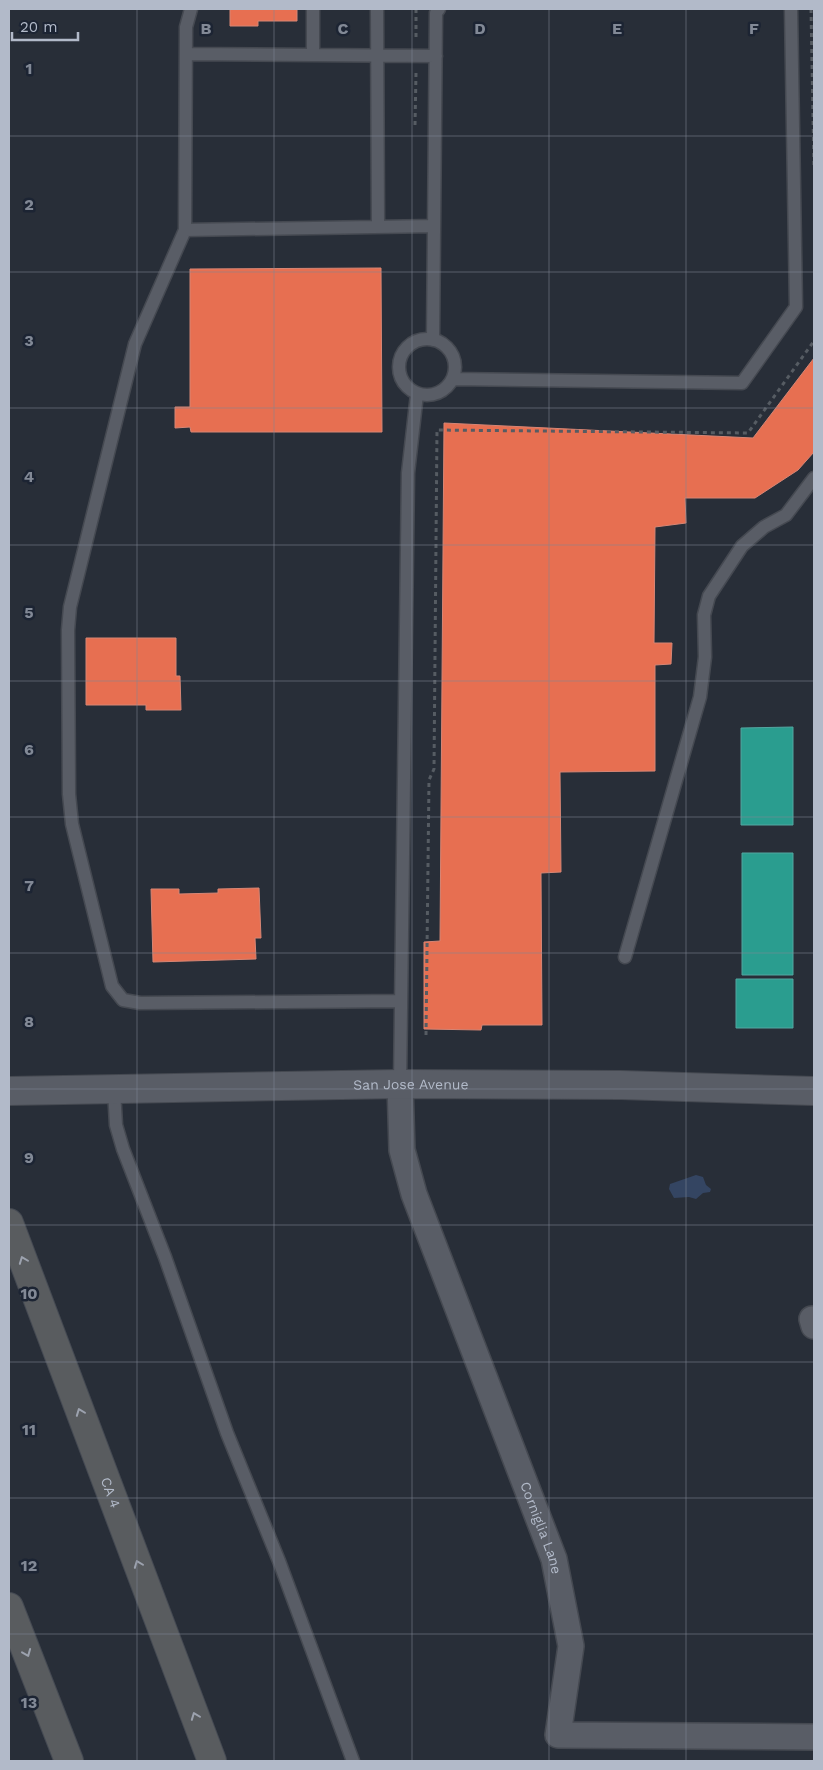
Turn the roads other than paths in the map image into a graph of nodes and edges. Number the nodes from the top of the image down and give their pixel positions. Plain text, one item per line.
1 (191, 9) edge
2 (313, 9) edge
3 (377, 9) edge
4 (439, 9) edge
5 (791, 9) edge
6 (186, 54) junction
7 (313, 55) junction
8 (378, 56) junction
9 (436, 56) junction
10 (434, 226) junction
11 (378, 227) junction
12 (185, 230) junction
13 (433, 340) junction
14 (453, 379) junction
15 (417, 394) junction
16 (814, 478) edge
17 (625, 957) dead end
18 (401, 1001) junction
19 (400, 1084) junction
20 (114, 1090) junction
21 (9, 1091) edge
22 (814, 1091) edge
23 (9, 1223) edge
24 (9, 1607) edge
25 (814, 1736) edge
26 (70, 1761) edge
27 (212, 1761) edge
28 (352, 1761) edge

1 - 6 lane
2 - 7 lane
3 - 8 lane
4 - 9 lane
5 - 14 lane
6 - 7 lane
6 - 12 lane
7 - 8 lane
8 - 9 lane
8 - 11 lane
9 - 10 lane
10 - 11 lane
10 - 13 lane
11 - 12 lane
12 - 18 lane
13 - 14 lane
13 - 15 lane
14 - 15 lane
15 - 18 lane
16 - 17 lane
18 - 19 lane
19 - 20 street, San Jose Avenue
19 - 22 street, San Jose Avenue
19 - 25 street, Corniglia Lane
20 - 21 street, San Jose Avenue
20 - 28 lane
27 -> 23 highway, CA 4 / CA 4
24 -> 26 highway

